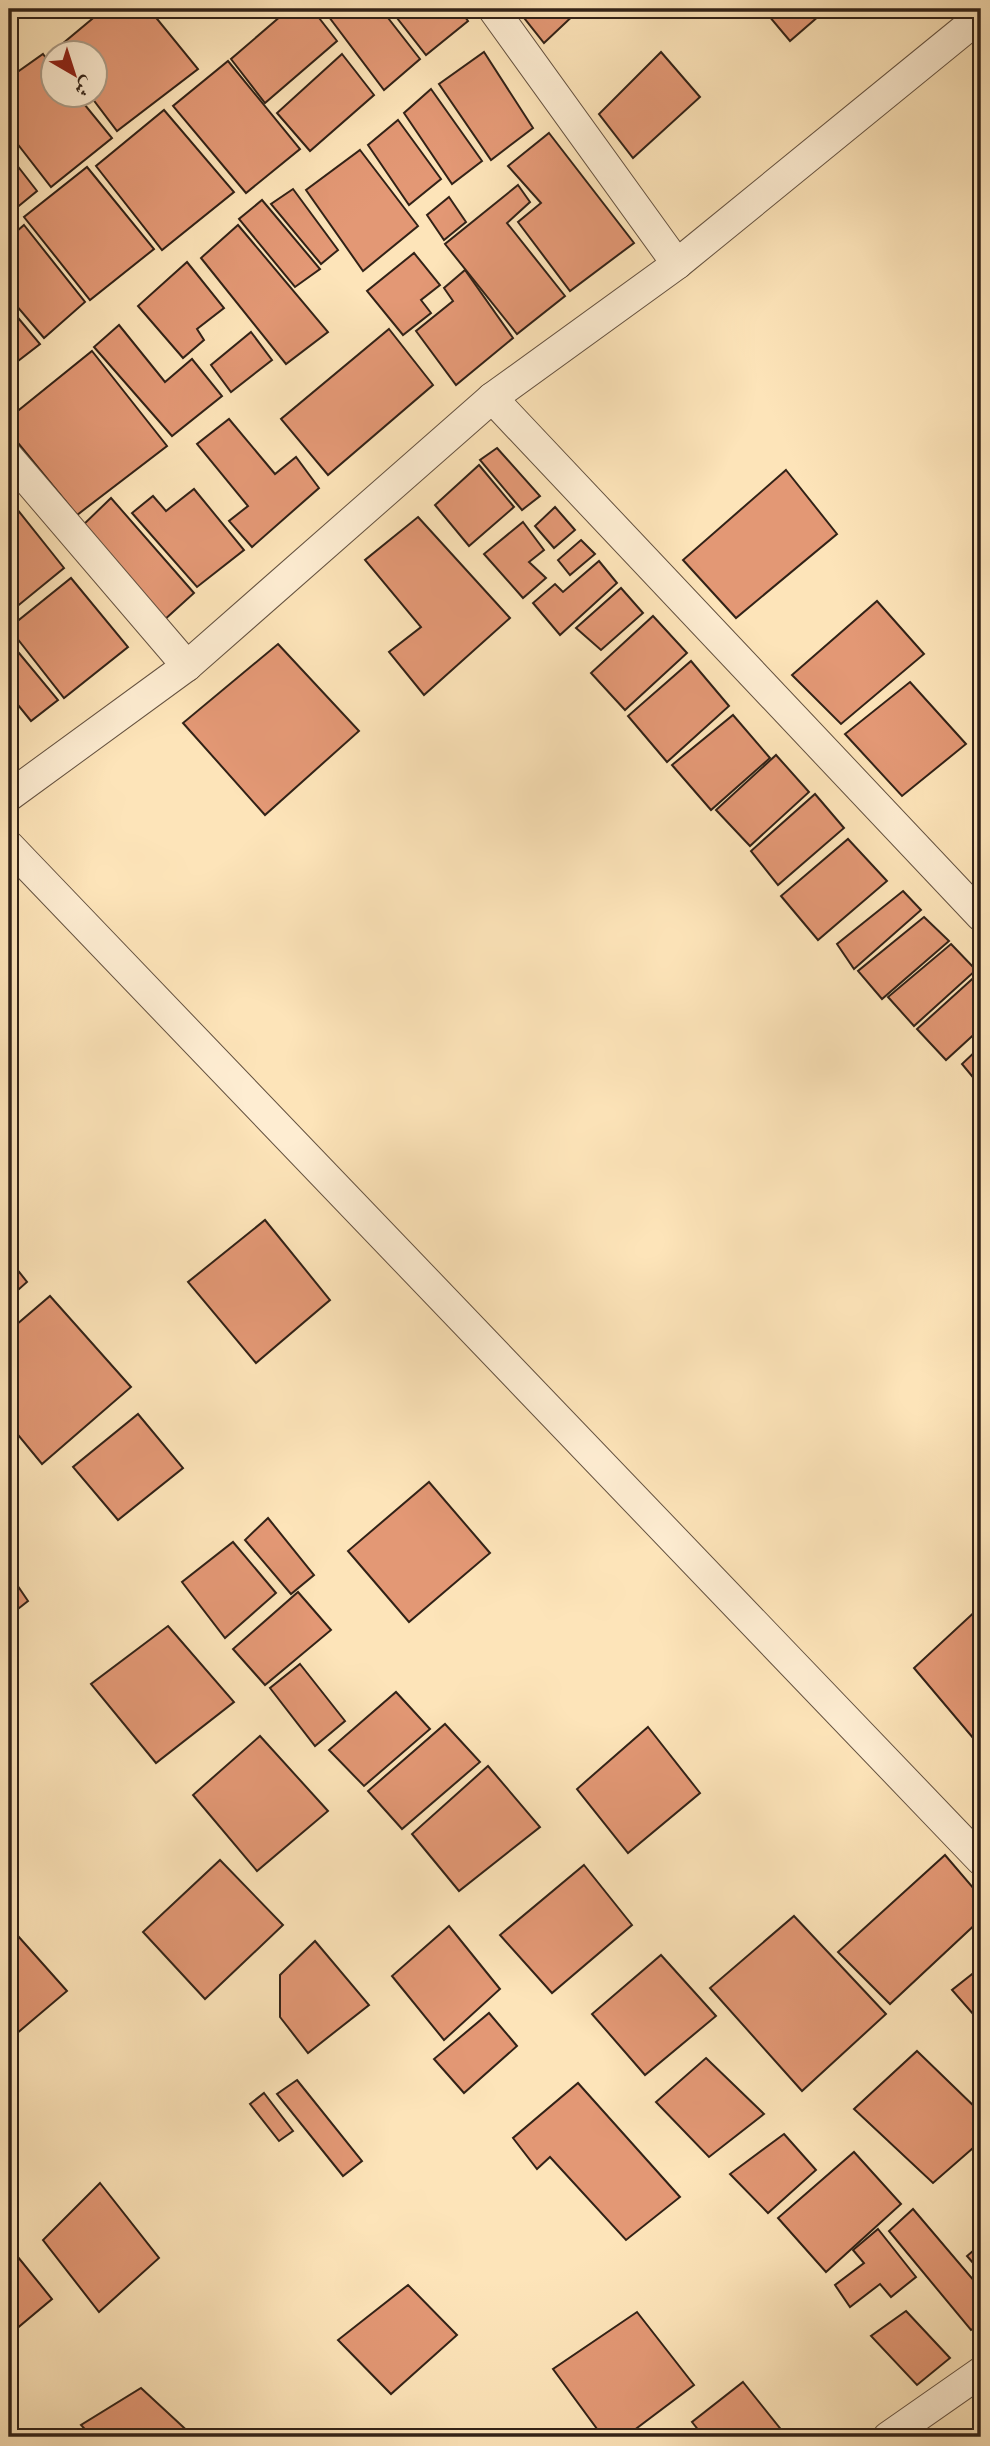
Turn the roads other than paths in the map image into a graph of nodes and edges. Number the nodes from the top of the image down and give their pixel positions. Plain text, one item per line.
1 (493, 9) edge
2 (981, 16) edge
3 (677, 264) junction
4 (492, 398) junction
5 (9, 458) edge
6 (187, 666) junction
7 (9, 796) edge
8 (9, 846) edge
9 (981, 916) edge
10 (981, 1860) edge
11 (981, 2372) edge
12 (888, 2437) edge

1 - 3 street
2 - 3 street
3 - 4 street
4 - 6 street
4 - 9 street
5 - 6 street
6 - 7 street
8 - 10 street
11 - 12 street

